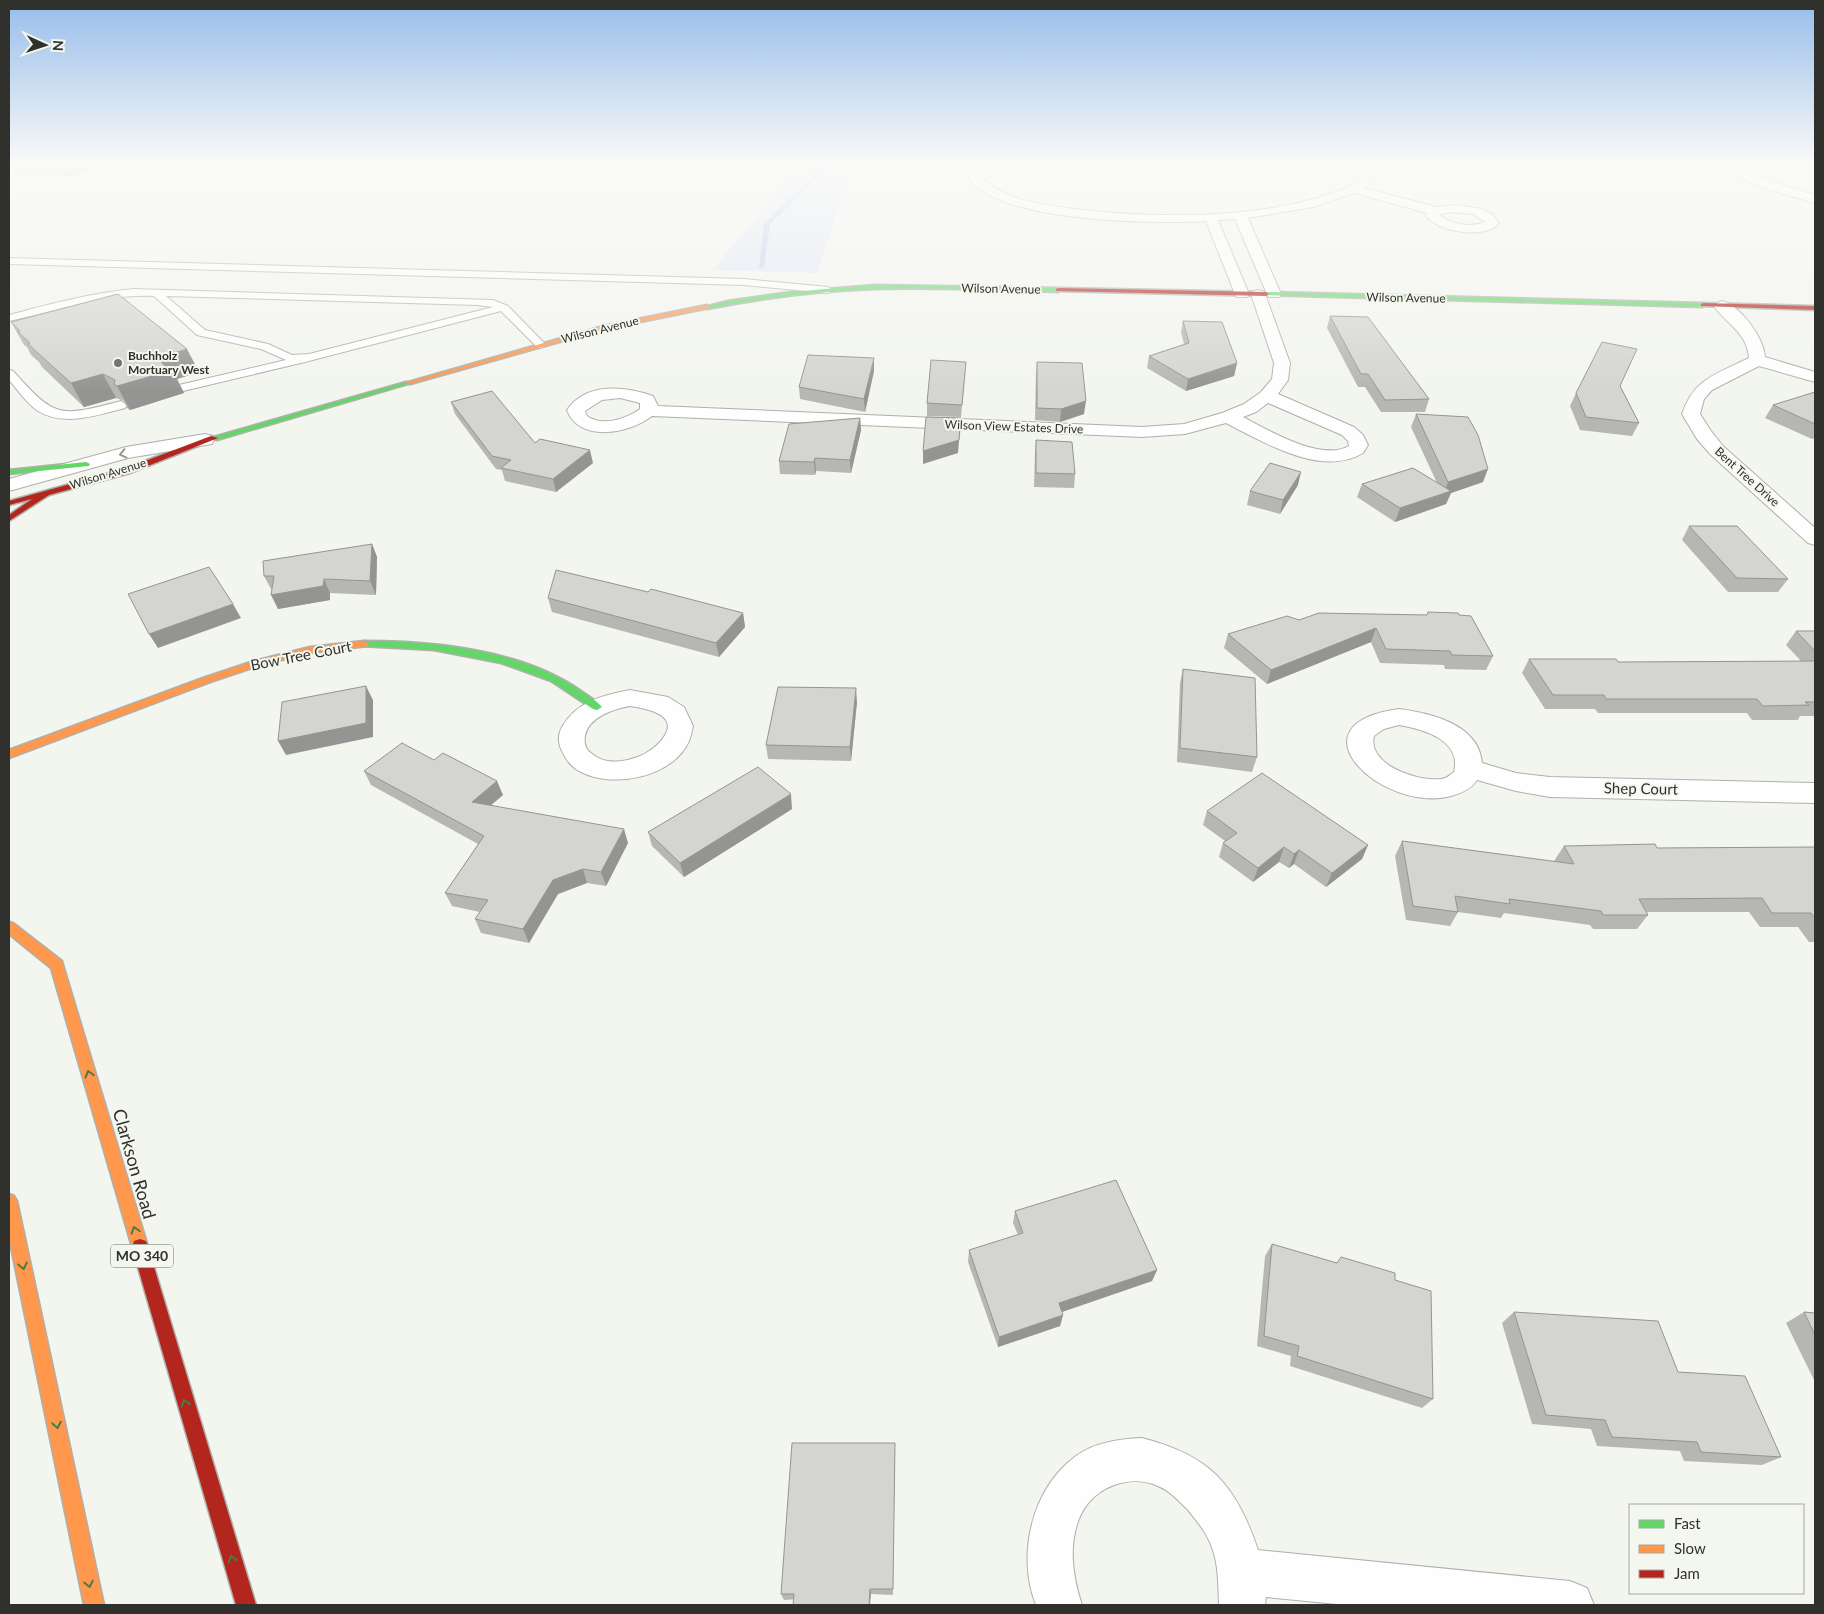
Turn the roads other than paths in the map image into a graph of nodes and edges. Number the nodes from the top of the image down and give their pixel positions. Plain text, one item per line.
1 (1225, 240) edge
2 (1246, 240) edge
3 (9, 261) edge
4 (828, 290) junction
5 (157, 293) junction
6 (1258, 294) junction
7 (1722, 306) junction
8 (504, 308) junction
9 (1815, 308) edge
10 (9, 318) edge
11 (541, 345) junction
12 (309, 357) junction
13 (1757, 360) junction
14 (9, 373) edge
15 (1815, 377) edge
16 (183, 386) edge
17 (1267, 396) junction
18 (121, 405) edge
19 (648, 411) dead end
20 (1228, 417) junction
21 (205, 440) junction
22 (86, 464) junction
23 (9, 472) edge
24 (9, 485) edge
25 (46, 493) junction
26 (9, 503) edge
27 (9, 519) edge
28 (1815, 539) edge
29 (597, 707) dead end
30 (9, 754) edge
31 (1469, 768) dead end
32 (1815, 793) edge
33 (9, 927) edge
34 (9, 1201) edge
35 (1241, 1588) edge
36 (94, 1605) edge
37 (246, 1605) edge
38 (1059, 1605) edge
39 (1570, 1605) edge

1 - 6 street
2 - 6 street
3 - 4 lane
4 - 6 street, Wilson Avenue
4 - 11 street, Wilson Avenue
5 - 8 lane
5 - 10 lane
5 - 12 lane
6 - 7 street, Wilson Avenue
6 - 17 street, Wilson View Estates Drive
7 - 9 street, Wilson Avenue
7 - 13 street
8 - 11 lane
8 - 12 lane
11 - 21 street, Wilson Avenue
12 - 16 lane
13 - 15 street
13 - 28 street, Bent Tree Drive
14 - 18 lane
17 - 20 street, Wilson View Estates Drive
17 - 20 street
19 - 20 street, Wilson View Estates Drive
21 -> 22 street, Wilson Avenue
21 - 25 street, Wilson Avenue
22 - 23 street
22 - 24 street, Wilson Avenue
25 - 26 street, Wilson Avenue
25 - 27 street
29 - 30 street, Bow Tree Court
31 - 32 street, Shep Court
37 -> 33 street, Clarkson Road / MO 340
34 -> 36 street
35 - 38 street
35 - 39 street

